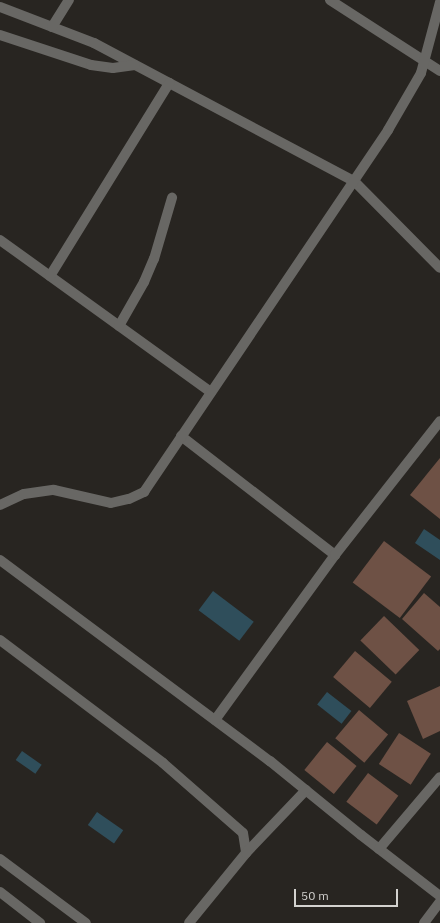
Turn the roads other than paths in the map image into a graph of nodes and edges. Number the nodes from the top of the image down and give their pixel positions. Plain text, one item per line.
1 (70, 0) edge
2 (330, 0) edge
3 (440, 2) edge
4 (0, 7) edge
5 (52, 26) junction
6 (0, 35) edge
7 (424, 62) junction
8 (135, 64) junction
9 (440, 71) edge
10 (169, 83) junction
11 (354, 181) junction
12 (172, 198) dead end
13 (0, 240) edge
14 (440, 268) edge
15 (50, 276) junction
16 (119, 326) junction
17 (211, 392) junction
18 (440, 421) edge
19 (181, 436) junction
20 (0, 505) edge
21 (335, 556) junction
22 (0, 560) edge
23 (0, 640) edge
24 (215, 720) junction
25 (440, 777) edge
26 (306, 790) junction
27 (379, 849) junction
28 (246, 853) junction
29 (0, 859) edge
30 (0, 892) edge
31 (440, 896) edge
32 (440, 902) edge
33 (40, 923) edge
34 (86, 923) edge
35 (189, 923) edge
36 (424, 923) edge

1 - 5 street
2 - 7 street
3 - 7 street
4 - 5 street
5 - 8 street
6 - 8 street
7 - 9 street
7 - 11 street
8 - 10 street
10 - 11 street
10 - 15 street
11 - 14 street
11 - 17 street
12 - 16 street
13 - 15 street
15 - 16 street
16 - 17 street
17 - 19 street
18 - 21 street
19 - 20 street
19 - 21 street
21 - 24 street
22 - 24 street
23 - 28 street
24 - 26 street
25 - 27 street
26 - 27 street
26 - 28 street
27 - 31 street
28 - 35 street
29 - 34 street
30 - 33 street
32 - 36 street

